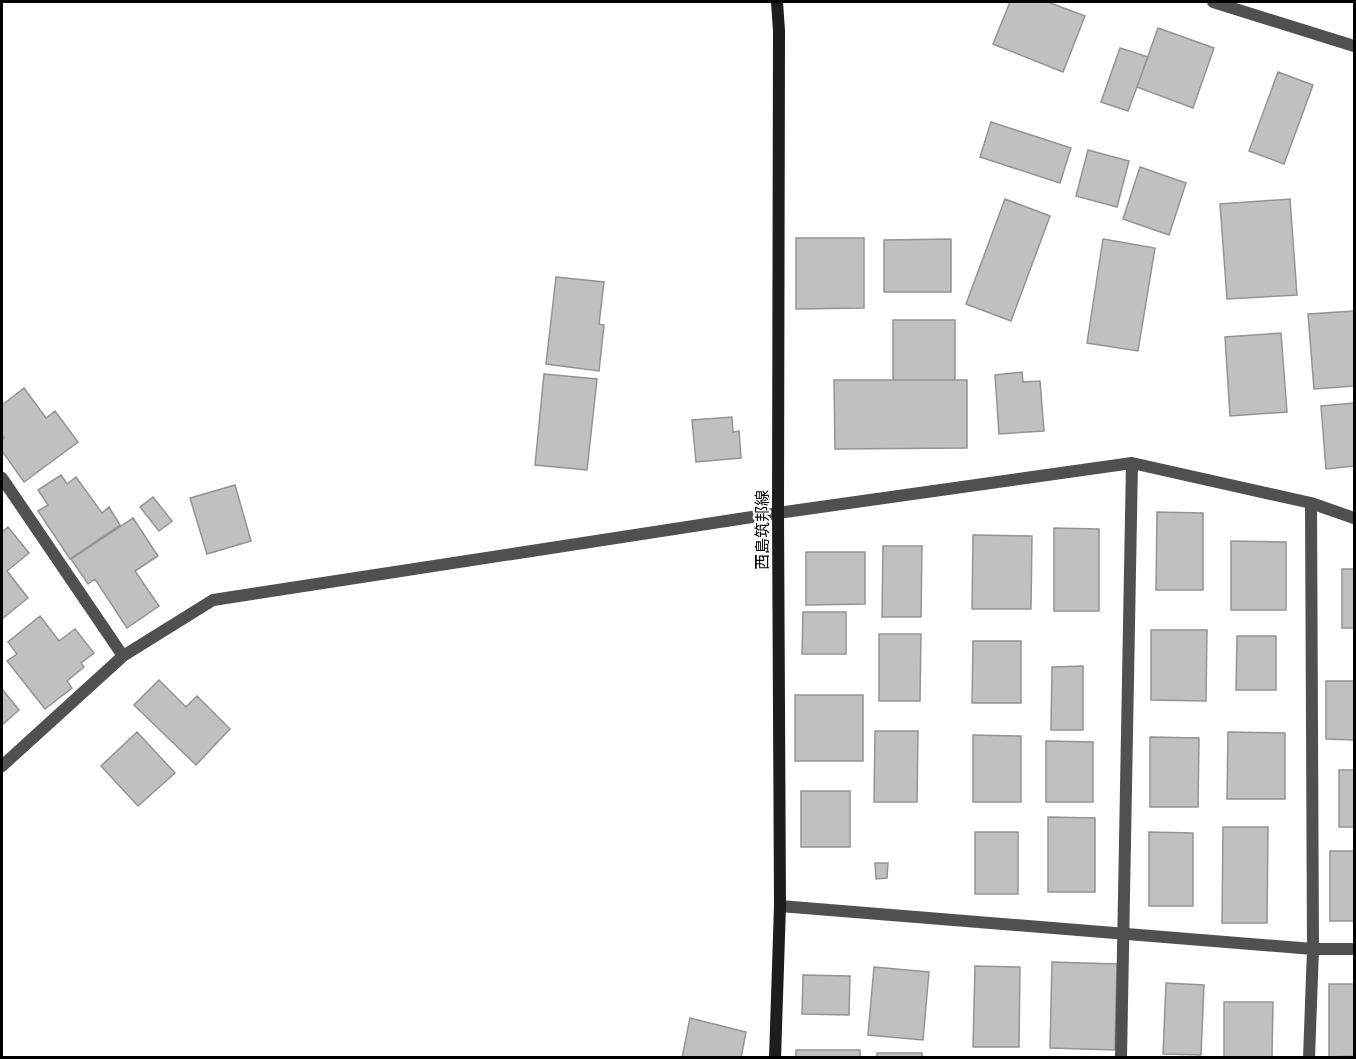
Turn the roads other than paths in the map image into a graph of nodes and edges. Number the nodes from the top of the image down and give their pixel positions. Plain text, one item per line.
1 (777, 2) edge
2 (1212, 2) edge
3 (1354, 46) edge
4 (1132, 463) junction
5 (2, 478) edge
6 (7, 496) edge
7 (1311, 503) junction
8 (778, 513) junction
9 (1354, 518) edge
10 (123, 656) junction
11 (2, 766) edge
12 (780, 906) junction
13 (1124, 934) junction
14 (1313, 949) junction
15 (1354, 950) edge
16 (776, 1058) edge
17 (1120, 1058) edge
18 (1309, 1058) edge

1 - 8 main road, 西島筑邦線
2 - 3 street
4 - 7 street
4 - 8 street
4 - 13 street
5 - 6 street
6 - 10 street
7 - 9 street
7 - 14 street
8 - 10 street
8 - 12 main road, 西島筑邦線
10 - 11 street
12 - 13 street
12 - 16 main road, 西島筑邦線
13 - 14 street
13 - 17 street
14 - 15 street
14 - 18 street

